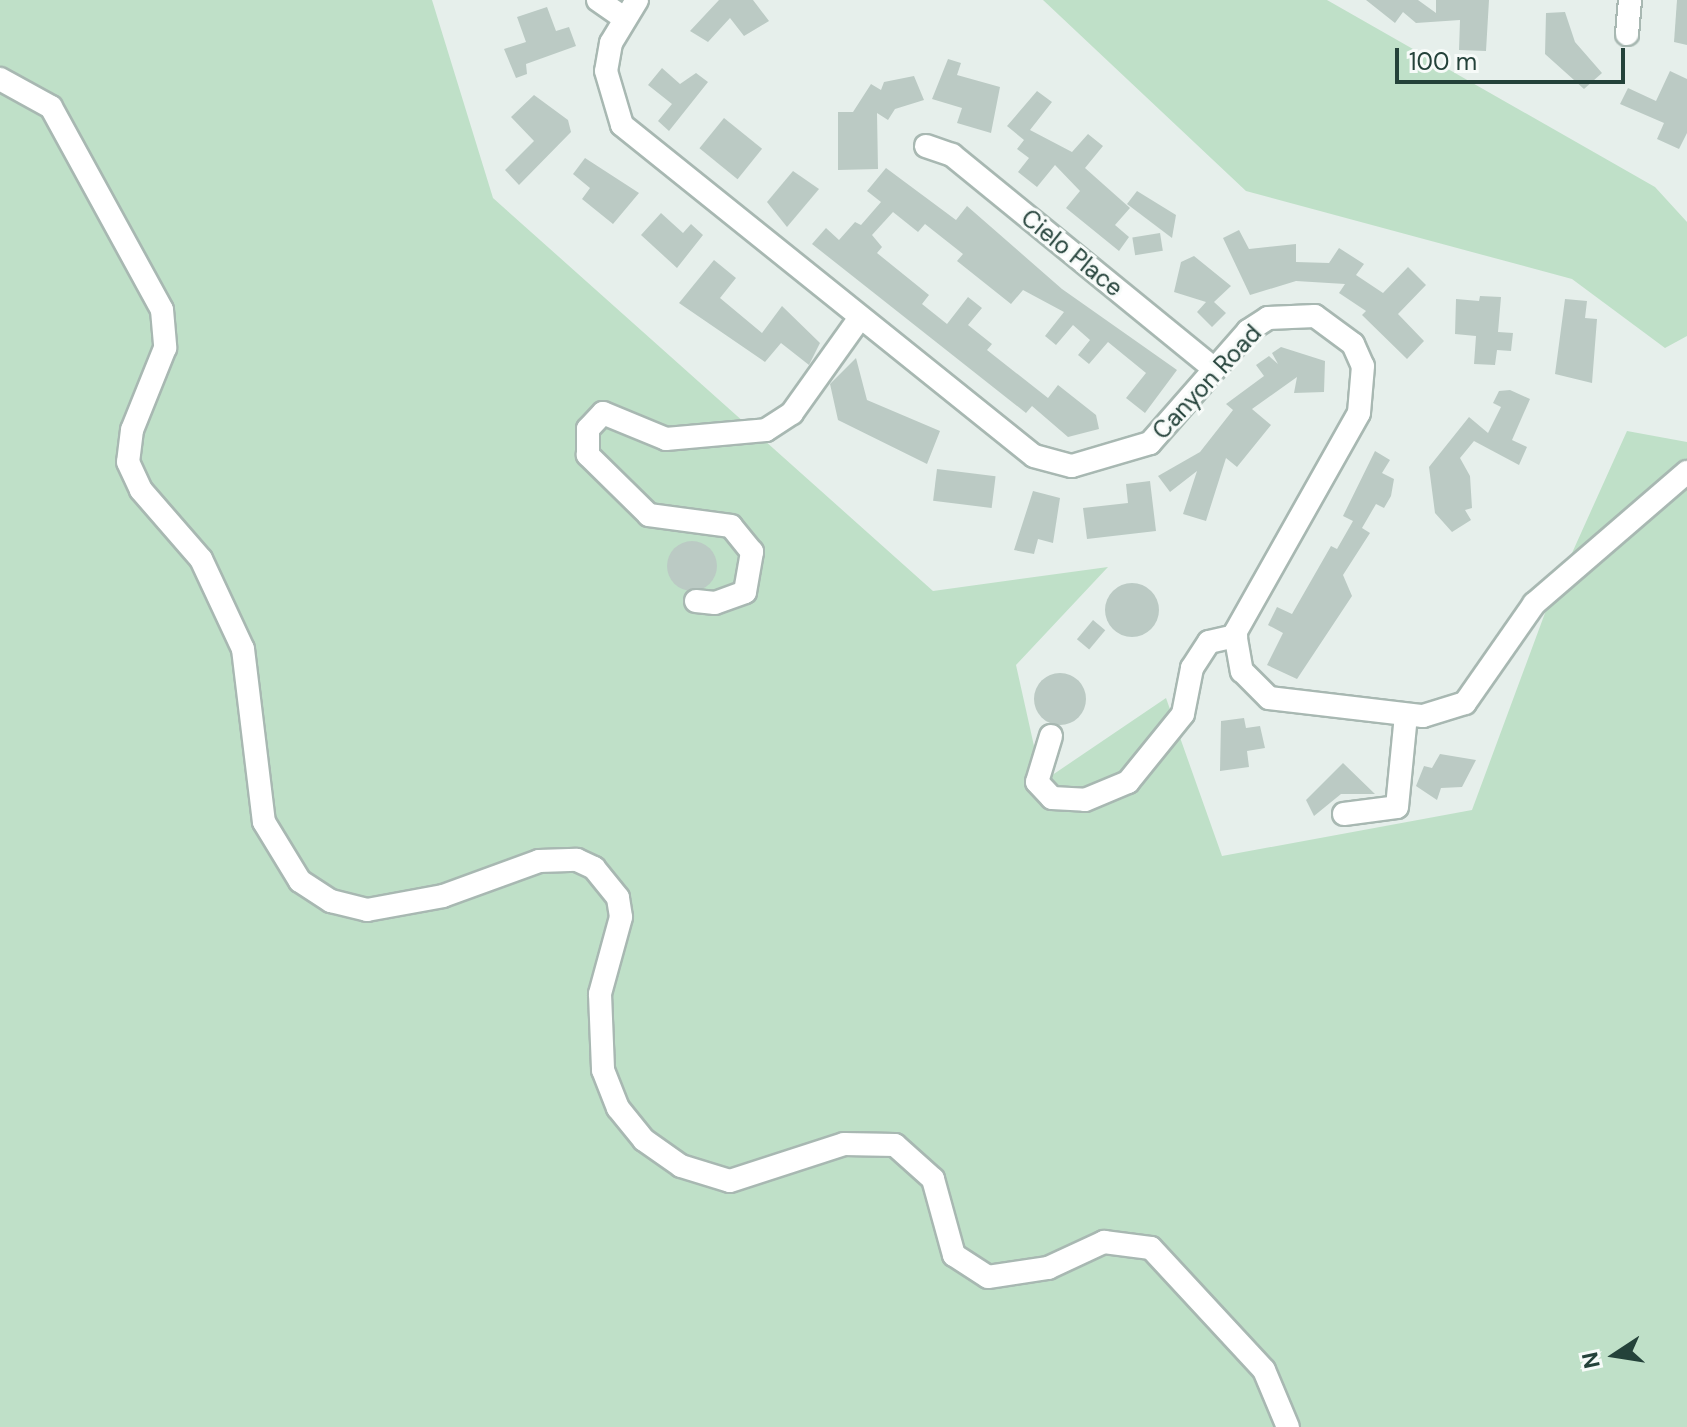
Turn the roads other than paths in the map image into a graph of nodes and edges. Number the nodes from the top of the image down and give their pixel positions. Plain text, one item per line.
1 (598, 0) edge
2 (1630, 0) edge
3 (630, 9) edge
4 (1627, 34) dead end
5 (0, 79) edge
6 (926, 146) dead end
7 (859, 319) junction
8 (1213, 368) junction
9 (1687, 472) edge
10 (696, 601) dead end
11 (1236, 636) junction
12 (1406, 715) junction
13 (1051, 736) dead end
14 (1344, 814) dead end
15 (1288, 1427) edge

1 - 3 street
2 - 4 street
3 - 7 street, Canyon Road
5 - 15 street
6 - 8 street, Cielo Place
7 - 8 street, Canyon Road
7 - 10 street
8 - 11 street, Canyon Road
9 - 12 street
11 - 12 street
11 - 13 street
12 - 14 street

